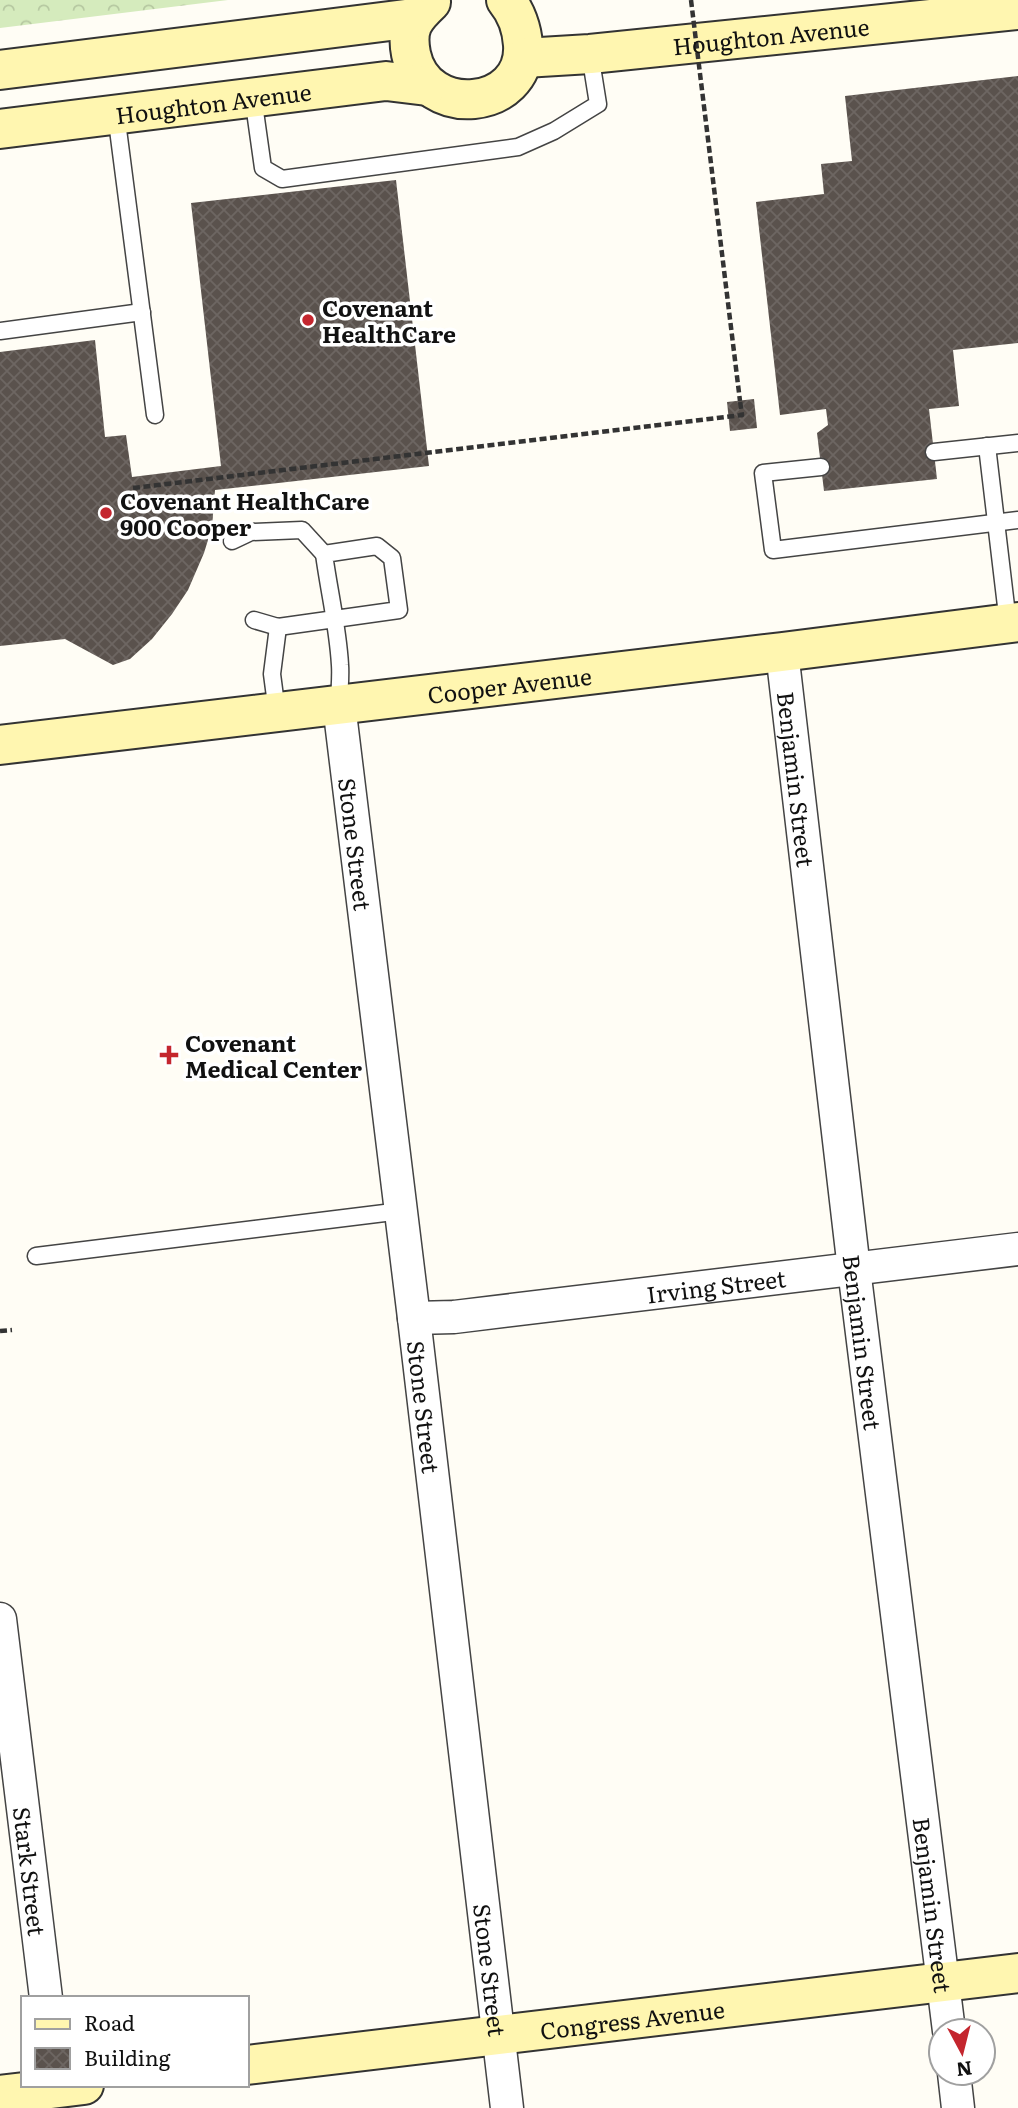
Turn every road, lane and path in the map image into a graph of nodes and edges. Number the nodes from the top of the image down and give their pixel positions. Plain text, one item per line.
1 (506, 0) edge
2 (691, 0) edge
3 (423, 9) edge
4 (1018, 10) edge
5 (590, 54) junction
6 (524, 58) junction
7 (0, 70) edge
8 (428, 86) junction
9 (253, 97) junction
10 (117, 114) junction
11 (0, 129) edge
12 (142, 312) junction
13 (0, 331) edge
14 (155, 415) dead end
15 (1018, 443) edge
16 (986, 446) junction
17 (934, 452) dead end
18 (821, 467) dead end
19 (133, 488) dead end
20 (1018, 520) edge
21 (996, 523) junction
22 (232, 541) dead end
23 (324, 554) junction
24 (333, 619) junction
25 (254, 620) dead end
26 (1013, 622) edge
27 (278, 627) junction
28 (782, 652) junction
29 (339, 705) junction
30 (277, 712) junction
31 (0, 745) edge
32 (401, 1211) junction
33 (1018, 1249) edge
34 (36, 1256) dead end
35 (854, 1269) junction
36 (414, 1318) junction
37 (12, 1330) dead end
38 (0, 1331) edge
39 (0, 1619) edge
40 (1018, 1973) edge
41 (943, 1982) junction
42 (46, 1996) edge
43 (947, 2017) edge
44 (498, 2035) junction
45 (248, 2065) edge
46 (956, 2087) edge
47 (64, 2092) edge
48 (0, 2095) edge
49 (508, 2108) edge
50 (958, 2108) edge

1 - 6 street
2 - 19 path, bridge
3 - 7 street
3 - 8 street
4 - 5 street, Houghton Avenue
5 - 6 street, Houghton Avenue
5 - 9 lane
6 - 8 street, Houghton Avenue
8 - 9 street, Houghton Avenue
9 - 10 street, Houghton Avenue
10 - 11 street, Houghton Avenue
10 - 12 lane
12 - 13 lane
12 - 14 lane
15 - 16 lane
16 - 17 lane
16 - 21 lane
18 - 21 lane
20 - 21 lane
21 - 26 lane
22 - 23 lane
23 - 24 lane
23 - 24 lane
24 - 27 lane
24 - 29 lane
25 - 27 lane
26 - 28 street, Cooper Avenue
27 - 30 lane
28 - 29 street, Cooper Avenue
28 - 35 street, Benjamin Street
29 - 30 street, Cooper Avenue
29 - 32 street, Stone Street
30 - 31 street, Cooper Avenue
32 - 34 lane
32 - 36 street, Stone Street
33 - 35 street, Irving Street
35 - 36 street, Irving Street
35 - 41 street, Benjamin Street
36 - 44 street, Stone Street
37 - 38 path
39 - 42 street, Stark Street
40 - 41 street, Congress Avenue
41 - 43 street, Benjamin Street
41 - 44 street, Congress Avenue
44 - 45 street, Congress Avenue
44 - 49 street, Stone Street
46 - 50 street
47 - 48 street

